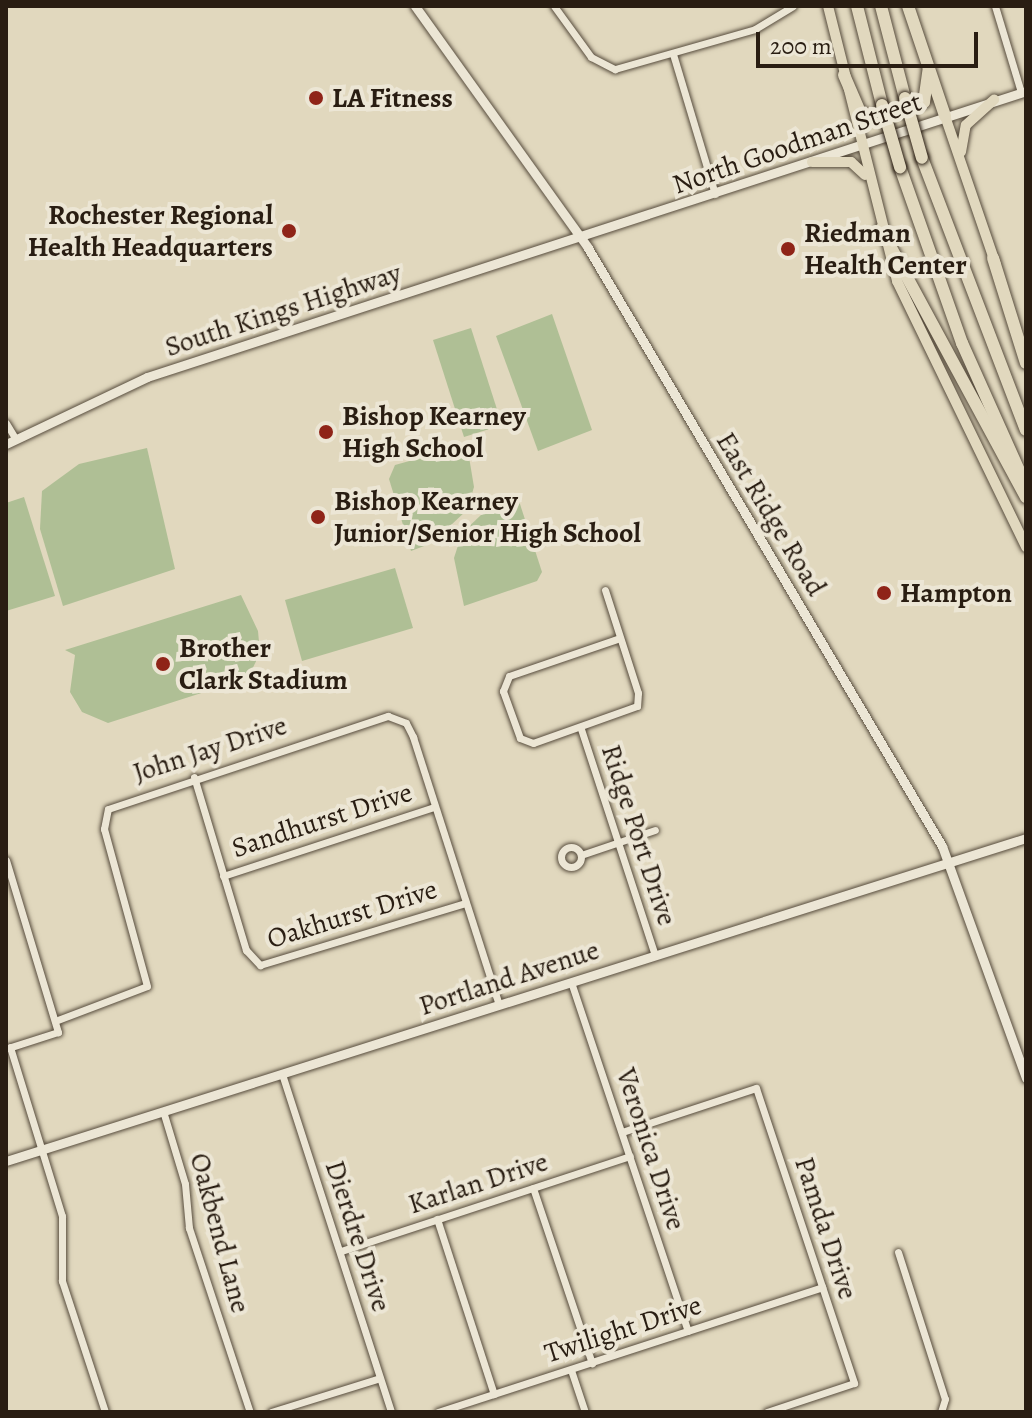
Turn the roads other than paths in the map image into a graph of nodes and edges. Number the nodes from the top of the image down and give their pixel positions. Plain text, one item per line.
1 (415, 6) edge
2 (554, 6) edge
3 (793, 6) edge
4 (828, 6) edge
5 (857, 6) edge
6 (881, 6) edge
7 (908, 6) edge
8 (995, 6) edge
9 (673, 54) junction
10 (929, 68) junction
11 (844, 75) junction
12 (1024, 91) edge
13 (994, 100) junction
14 (945, 116) junction
15 (860, 145) junction
16 (812, 162) junction
17 (962, 165) junction
18 (871, 187) junction
19 (715, 194) junction
20 (881, 229) junction
21 (582, 238) junction
22 (993, 258) junction
23 (1026, 346) edge
24 (1026, 363) edge
25 (6, 423) edge
26 (1026, 430) edge
27 (11, 441) edge
28 (1026, 486) edge
29 (1026, 497) edge
30 (1026, 547) edge
31 (605, 590) dead end
32 (620, 638) junction
33 (581, 729) junction
34 (194, 777) junction
35 (434, 807) junction
36 (655, 830) dead end
37 (1026, 838) edge
38 (619, 842) junction
39 (581, 855) dead end
40 (6, 860) edge
41 (949, 862) junction
42 (223, 876) junction
43 (466, 903) junction
44 (655, 955) junction
45 (571, 982) junction
46 (499, 1005) junction
47 (55, 1021) junction
48 (8, 1048) edge
49 (282, 1074) junction
50 (1026, 1078) edge
51 (163, 1111) junction
52 (622, 1132) junction
53 (40, 1150) junction
54 (630, 1156) junction
55 (6, 1161) edge
56 (533, 1188) junction
57 (437, 1219) junction
58 (341, 1251) junction
59 (898, 1252) dead end
60 (822, 1287) junction
61 (688, 1331) junction
62 (592, 1363) junction
63 (571, 1370) junction
64 (380, 1378) junction
65 (494, 1394) junction
66 (801, 1401) junction
67 (105, 1412) edge
68 (250, 1412) edge
69 (271, 1412) edge
70 (391, 1412) edge
71 (438, 1412) edge
72 (585, 1412) edge
73 (767, 1412) edge
74 (805, 1412) edge
75 (941, 1412) edge

1 - 21 main road, East Ridge Road
2 - 9 street
3 - 9 street
4 - 11 main road
5 - 28 highway, bridge
6 - 26 highway, bridge
7 - 10 highway
8 - 12 street
9 - 19 street
10 - 11 highway
10 - 14 highway
11 - 15 main road
12 - 13 main road, North Goodman Street
13 - 14 main road, North Goodman Street
13 - 17 main road
14 - 15 main road, North Goodman Street
14 - 17 main road
15 - 16 main road, North Goodman Street
15 - 18 main road
16 - 18 main road
16 - 19 main road, North Goodman Street
17 - 22 main road
18 - 20 main road
19 - 21 main road, North Goodman Street
20 - 29 highway
20 - 30 main road
21 - 27 main road, South Kings Highway
21 - 41 main road, East Ridge Road
22 - 23 main road
22 - 24 highway
25 - 27 street
31 - 32 street
32 - 33 street
32 - 33 street
33 - 38 street, Ridge Port Drive
34 - 35 street, John Jay Drive
34 - 42 street, Oakhurst Drive
34 - 47 street, John Jay Drive
35 - 42 street, Sandhurst Drive
35 - 43 street, John Jay Drive
36 - 38 street
37 - 41 main road, Portland Avenue
38 - 39 street
38 - 44 street, Ridge Port Drive
40 - 47 street
41 - 44 main road, Portland Avenue
41 - 50 main road, East Ridge Road
42 - 43 street, Oakhurst Drive
43 - 46 street, John Jay Drive
44 - 45 main road, Portland Avenue
45 - 46 main road, Portland Avenue
45 - 52 street, Veronica Drive
46 - 49 main road, Portland Avenue
47 - 48 street
48 - 53 street
49 - 51 main road, Portland Avenue
49 - 58 street, Dierdre Drive
51 - 53 main road, Portland Avenue
51 - 68 street, Oakbend Lane
52 - 54 street, Veronica Drive
52 - 60 street, Pamda Drive
53 - 55 main road, Portland Avenue
53 - 67 street
54 - 56 street, Karlan Drive
54 - 61 street, Veronica Drive
56 - 57 street, Karlan Drive
56 - 62 street
57 - 58 street, Karlan Drive
57 - 65 street
58 - 64 street, Dierdre Drive
59 - 75 street
60 - 61 street, Twilight Drive
60 - 66 street, Pamda Drive
61 - 62 street, Twilight Drive
62 - 63 street, Twilight Drive
63 - 65 street, Twilight Drive
63 - 72 street
64 - 69 street
64 - 70 street, Dierdre Drive
65 - 71 street, Twilight Drive
66 - 73 street
66 - 74 street

